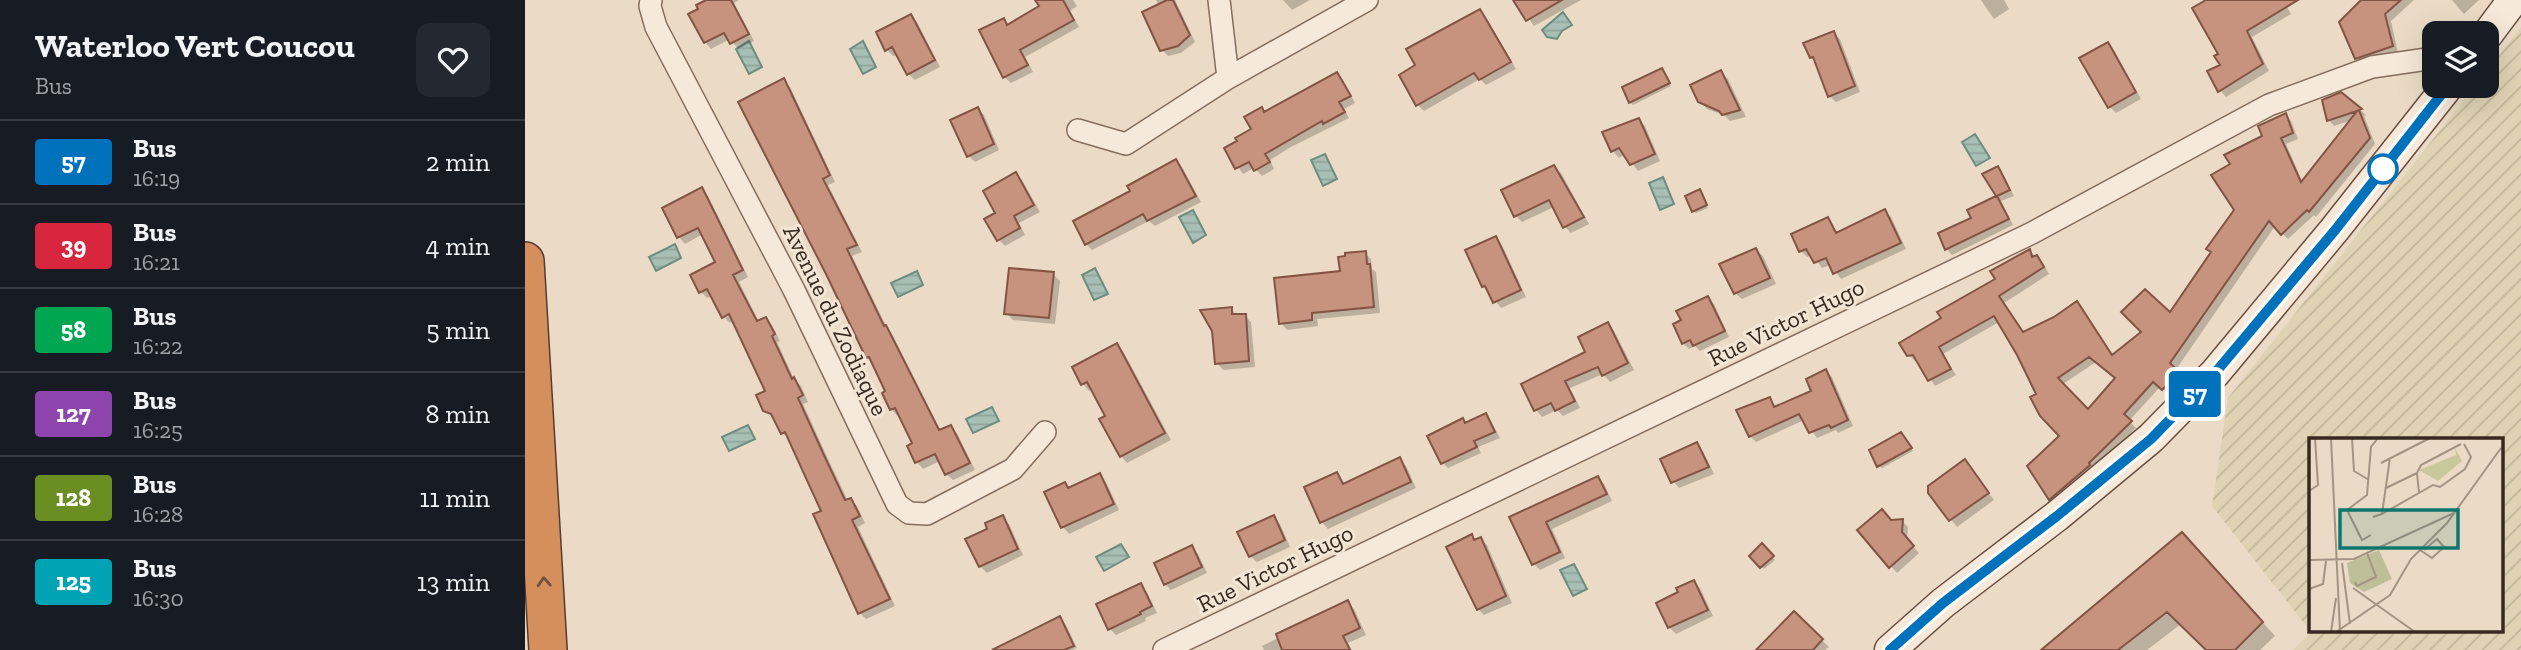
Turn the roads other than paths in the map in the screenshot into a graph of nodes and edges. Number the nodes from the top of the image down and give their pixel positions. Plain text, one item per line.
1 (652, 0) edge
2 (1219, 0) edge
3 (1367, 0) edge
4 (2513, 0) edge
5 (2497, 21) edge
6 (2422, 60) edge
7 (1229, 78) junction
8 (2439, 98) edge
9 (1078, 130) dead end
10 (525, 261) edge
11 (1045, 432) dead end
12 (548, 650) edge
13 (1164, 650) edge
14 (1890, 650) edge

1 - 11 street, Avenue du Zodiaque
2 - 7 street
3 - 7 street
4 - 5 main road
6 - 13 street, Rue Victor Hugo
7 - 9 street
8 - 14 main road
12 -> 10 highway

